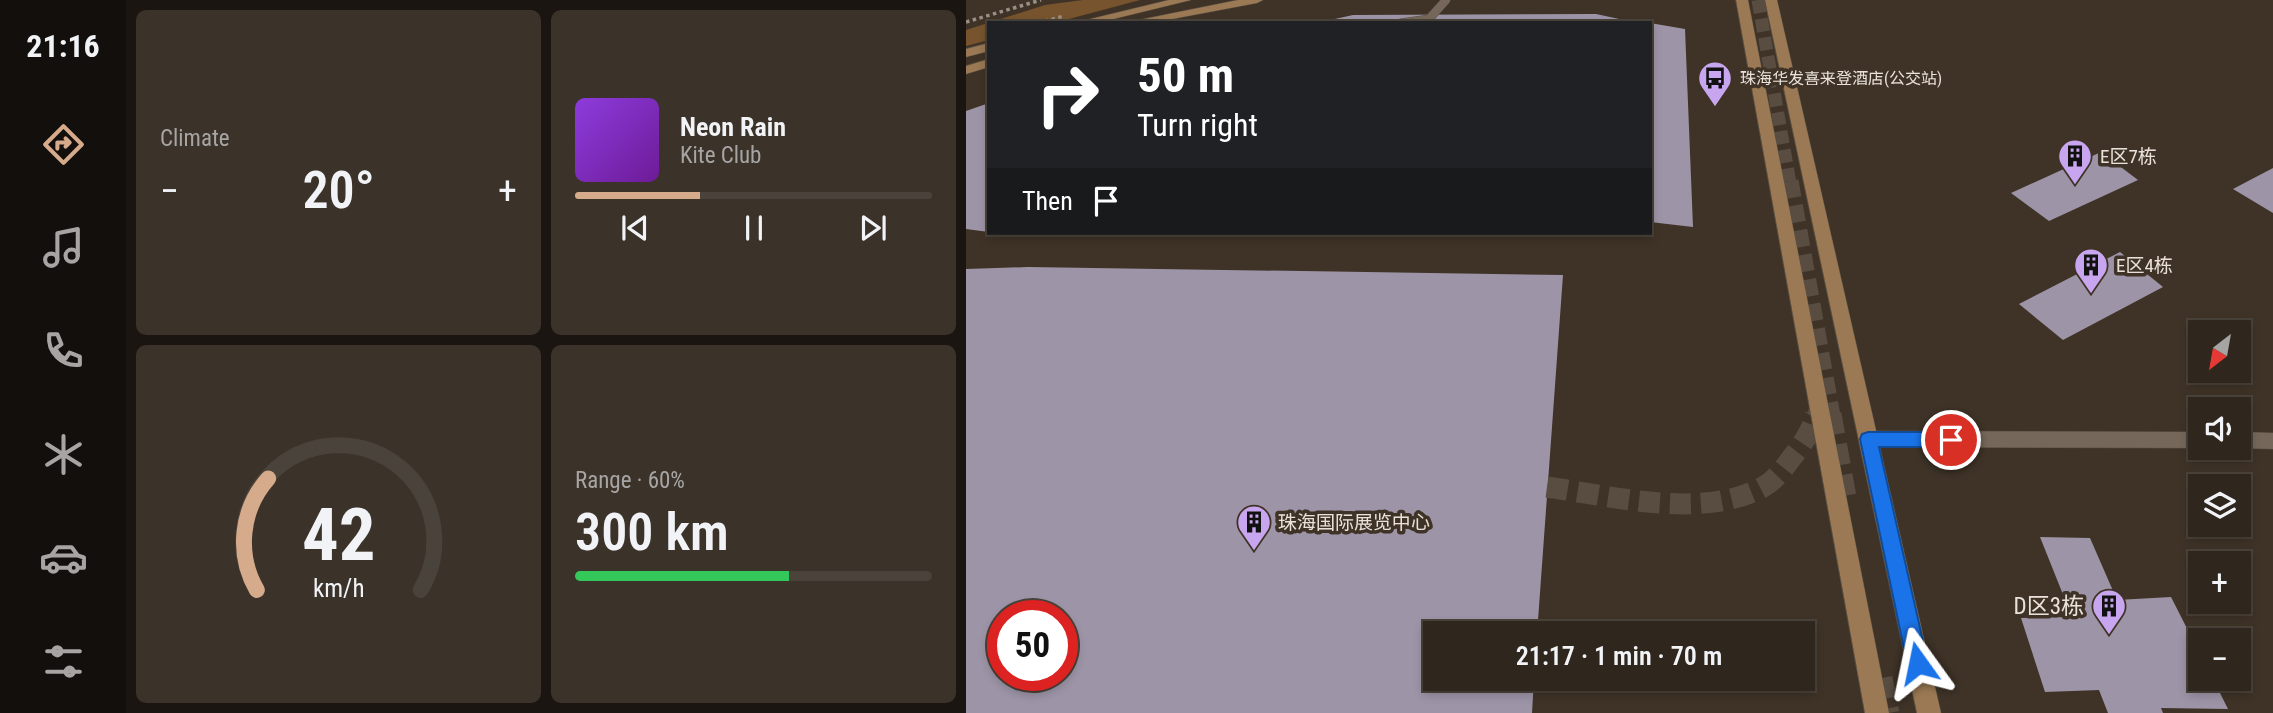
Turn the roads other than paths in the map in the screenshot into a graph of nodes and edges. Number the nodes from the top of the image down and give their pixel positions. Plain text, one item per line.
1 (1185, 0) edge
2 (1257, 0) edge
3 (1446, 0) edge
4 (1742, 0) edge
5 (1771, 0) edge
6 (1089, 21) edge
7 (1141, 21) edge
8 (1415, 21) edge
9 (987, 48) edge
10 (966, 53) edge
11 (987, 64) edge
12 (966, 70) edge
13 (1868, 439) junction
14 (2188, 440) edge
15 (2251, 440) edge
16 (2273, 440) edge
17 (1877, 713) edge
18 (1929, 713) edge

1 - 6 main road
2 - 7 main road
3 - 8 lane
4 - 17 main road
5 - 13 main road
9 - 10 main road
11 - 12 main road
13 - 14 street
13 - 18 main road
15 - 16 street

